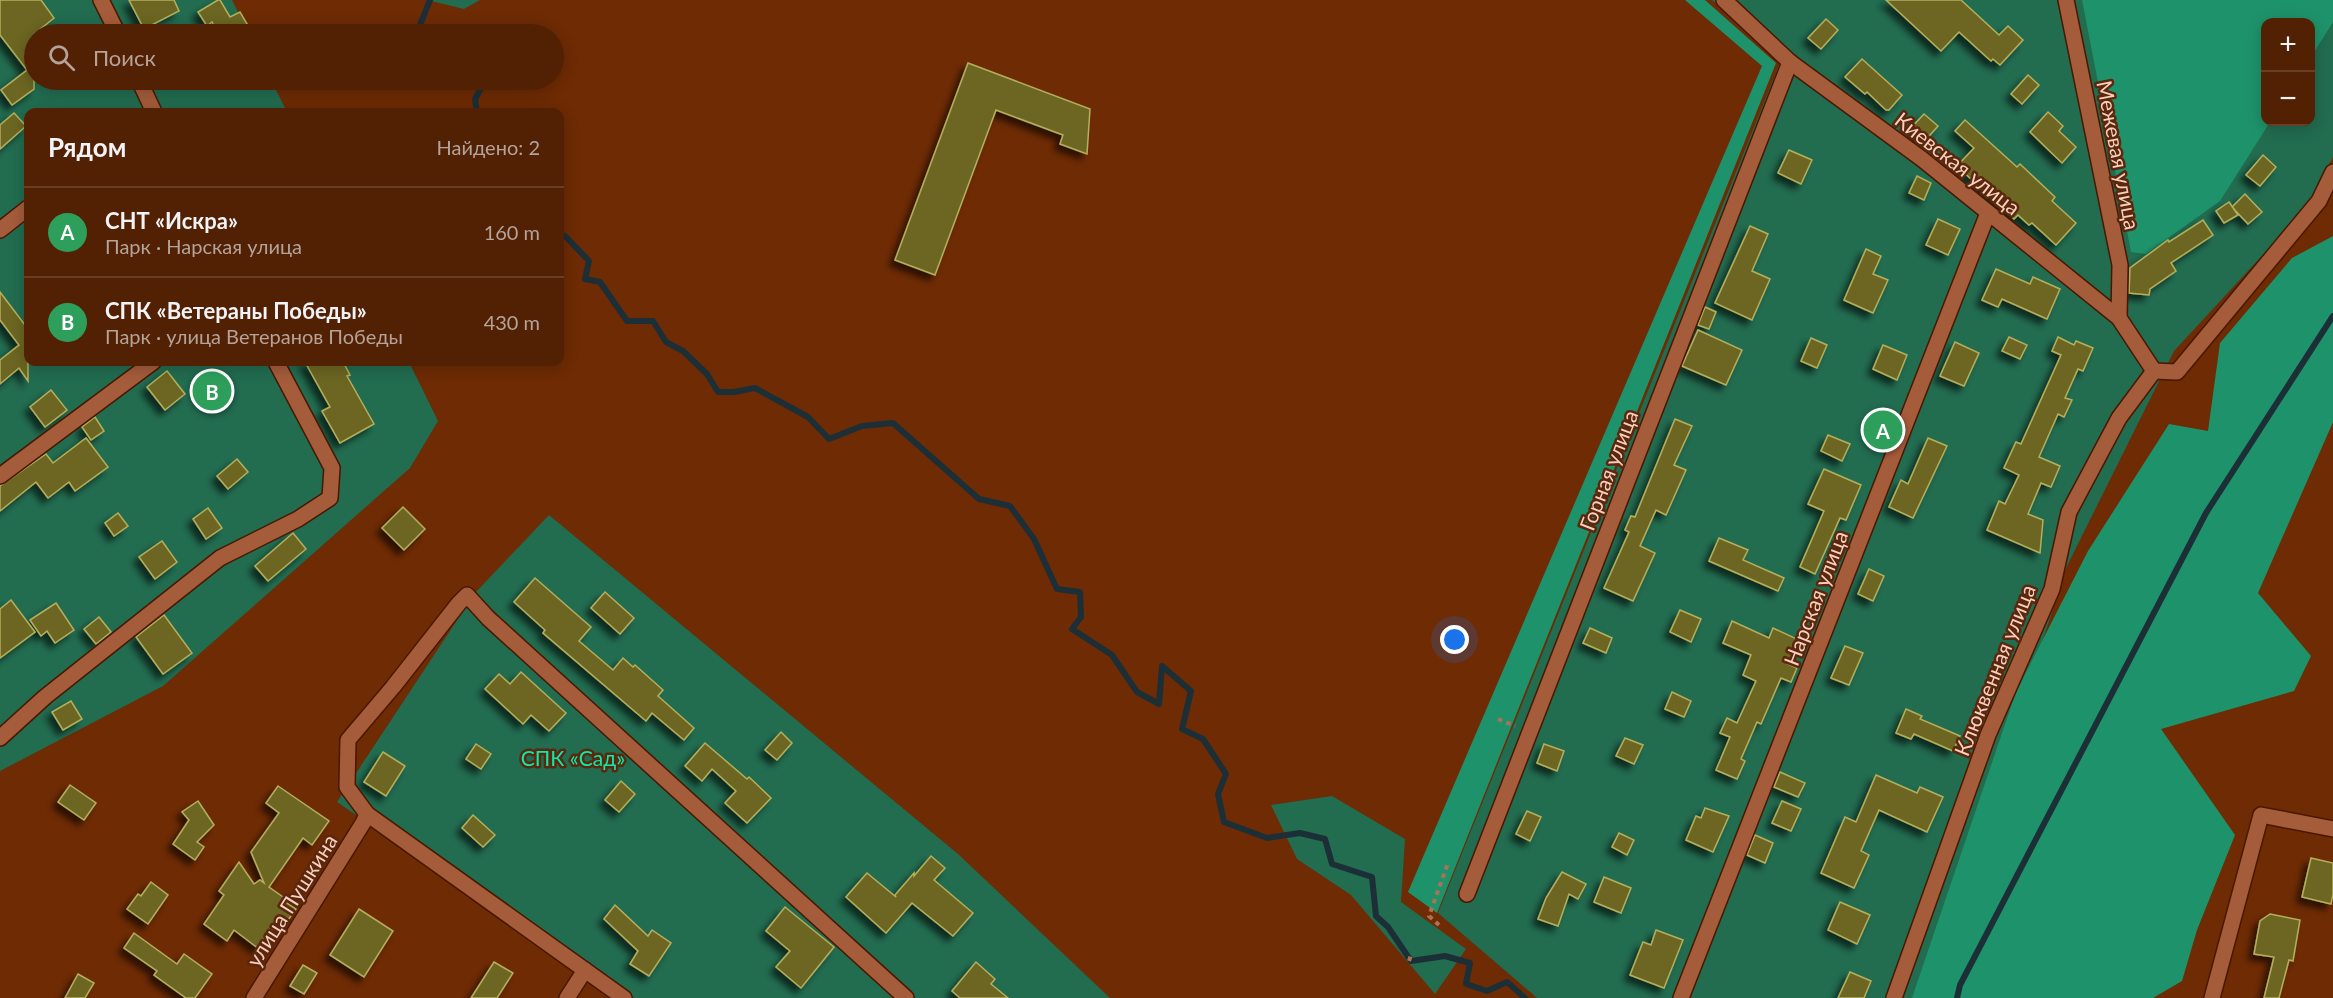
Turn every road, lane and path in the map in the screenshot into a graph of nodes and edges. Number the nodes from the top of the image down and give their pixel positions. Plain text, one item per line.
1 (101, 0) edge
2 (1724, 0) edge
3 (2066, 0) edge
4 (112, 24) edge
5 (1790, 62) junction
6 (144, 90) edge
7 (152, 108) edge
8 (2333, 172) edge
9 (24, 211) edge
10 (1988, 213) junction
11 (0, 230) edge
12 (2119, 318) junction
13 (148, 366) edge
14 (278, 366) edge
15 (2154, 371) junction
16 (0, 476) edge
17 (0, 738) edge
18 (365, 819) junction
19 (2333, 829) edge
20 (1448, 863) dead end
21 (1467, 894) dead end
22 (1439, 925) dead end
23 (1411, 955) dead end
24 (1409, 961) dead end
25 (585, 970) junction
26 (254, 998) edge
27 (567, 998) edge
28 (624, 998) edge
29 (906, 998) edge
30 (1681, 998) edge
31 (1894, 998) edge
32 (2212, 998) edge

1 - 4 street
2 - 5 street, Киевская улица
3 - 12 street, Межевая улица
5 - 10 street, Киевская улица
5 - 21 street, Горная улица
6 - 7 street
8 - 15 street
9 - 11 street
10 - 12 street, Киевская улица
10 - 30 street, Нарская улица
12 - 15 street, Киевская улица
13 - 16 street
14 - 17 street
15 - 31 street, Клюквенная улица
18 - 25 street
18 - 26 street, улица Пушкина
18 - 29 street
19 - 32 street
20 - 22 path
23 - 24 path
25 - 27 street
25 - 28 street

